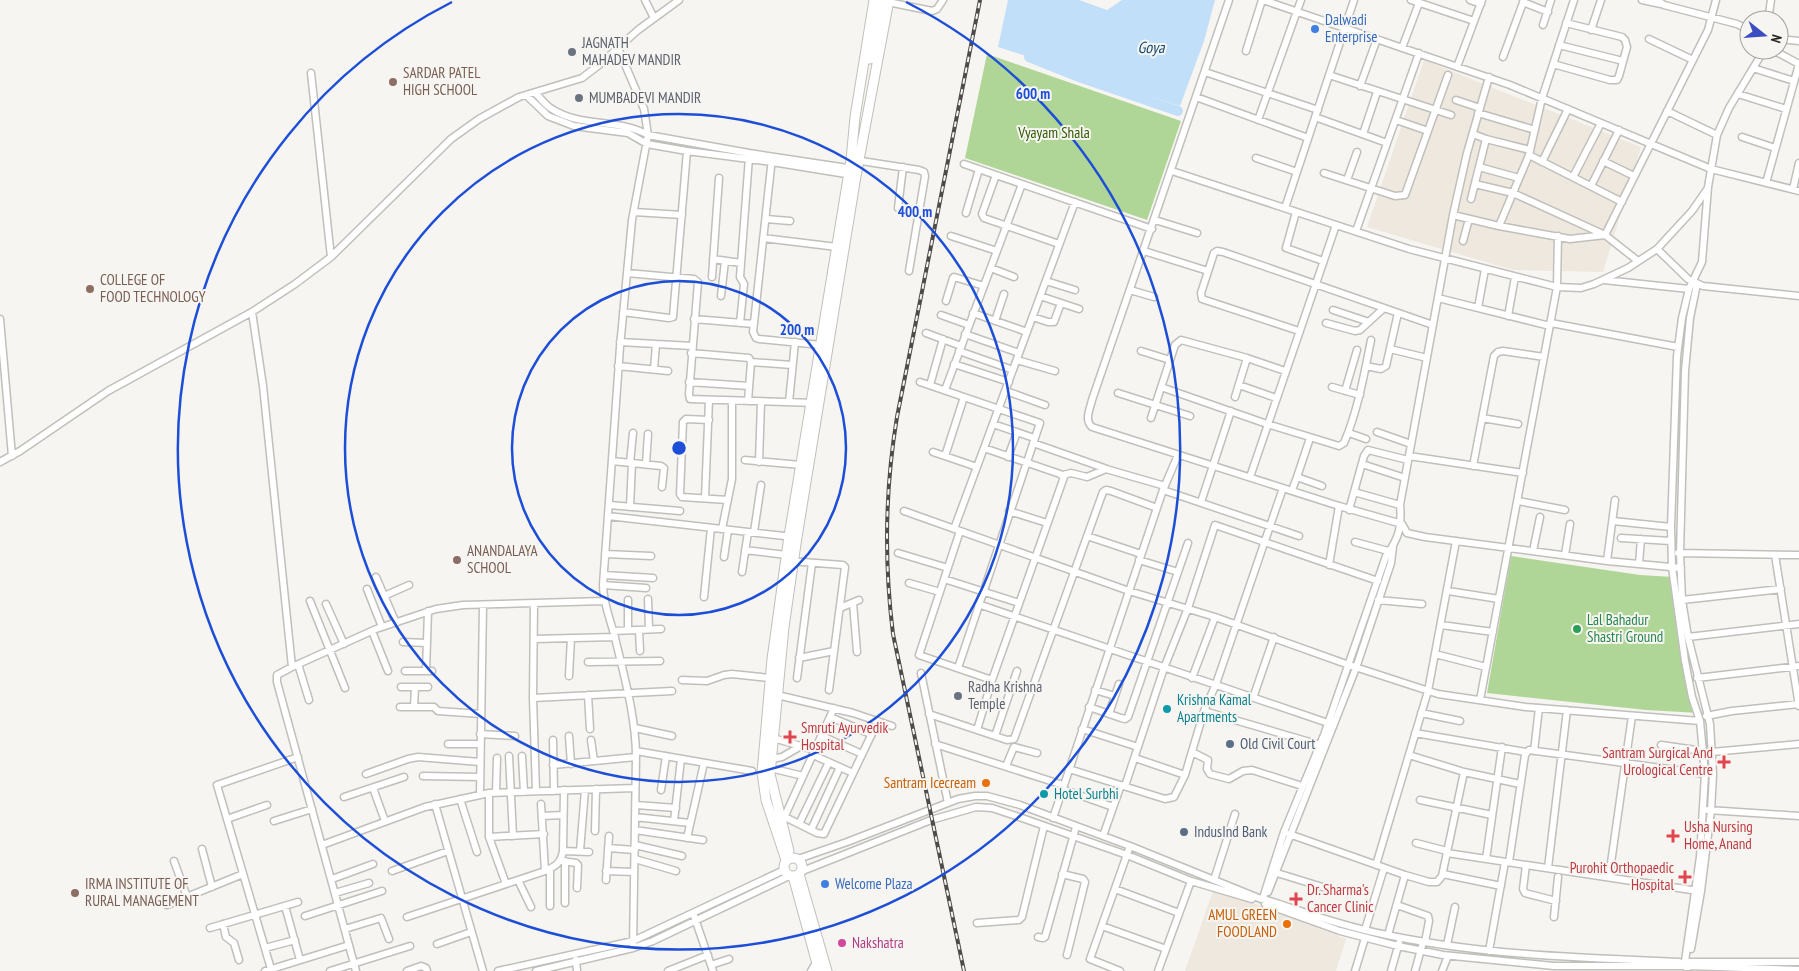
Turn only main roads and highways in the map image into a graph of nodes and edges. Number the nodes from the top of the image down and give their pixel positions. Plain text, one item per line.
1 (874, 0) edge
2 (886, 1) edge
3 (853, 168) junction
4 (815, 403) junction
5 (793, 536) junction
6 (779, 638) junction
7 (792, 859) junction
8 (793, 873) junction
9 (820, 962) edge
10 (827, 971) edge

1 - 3 highway
2 - 3 highway
3 - 4 highway
3 - 4 highway
4 - 5 highway
4 - 5 highway
5 - 6 highway
6 - 7 highway
6 - 7 highway
7 - 8 highway
7 - 8 highway
8 - 9 highway
9 - 10 highway

